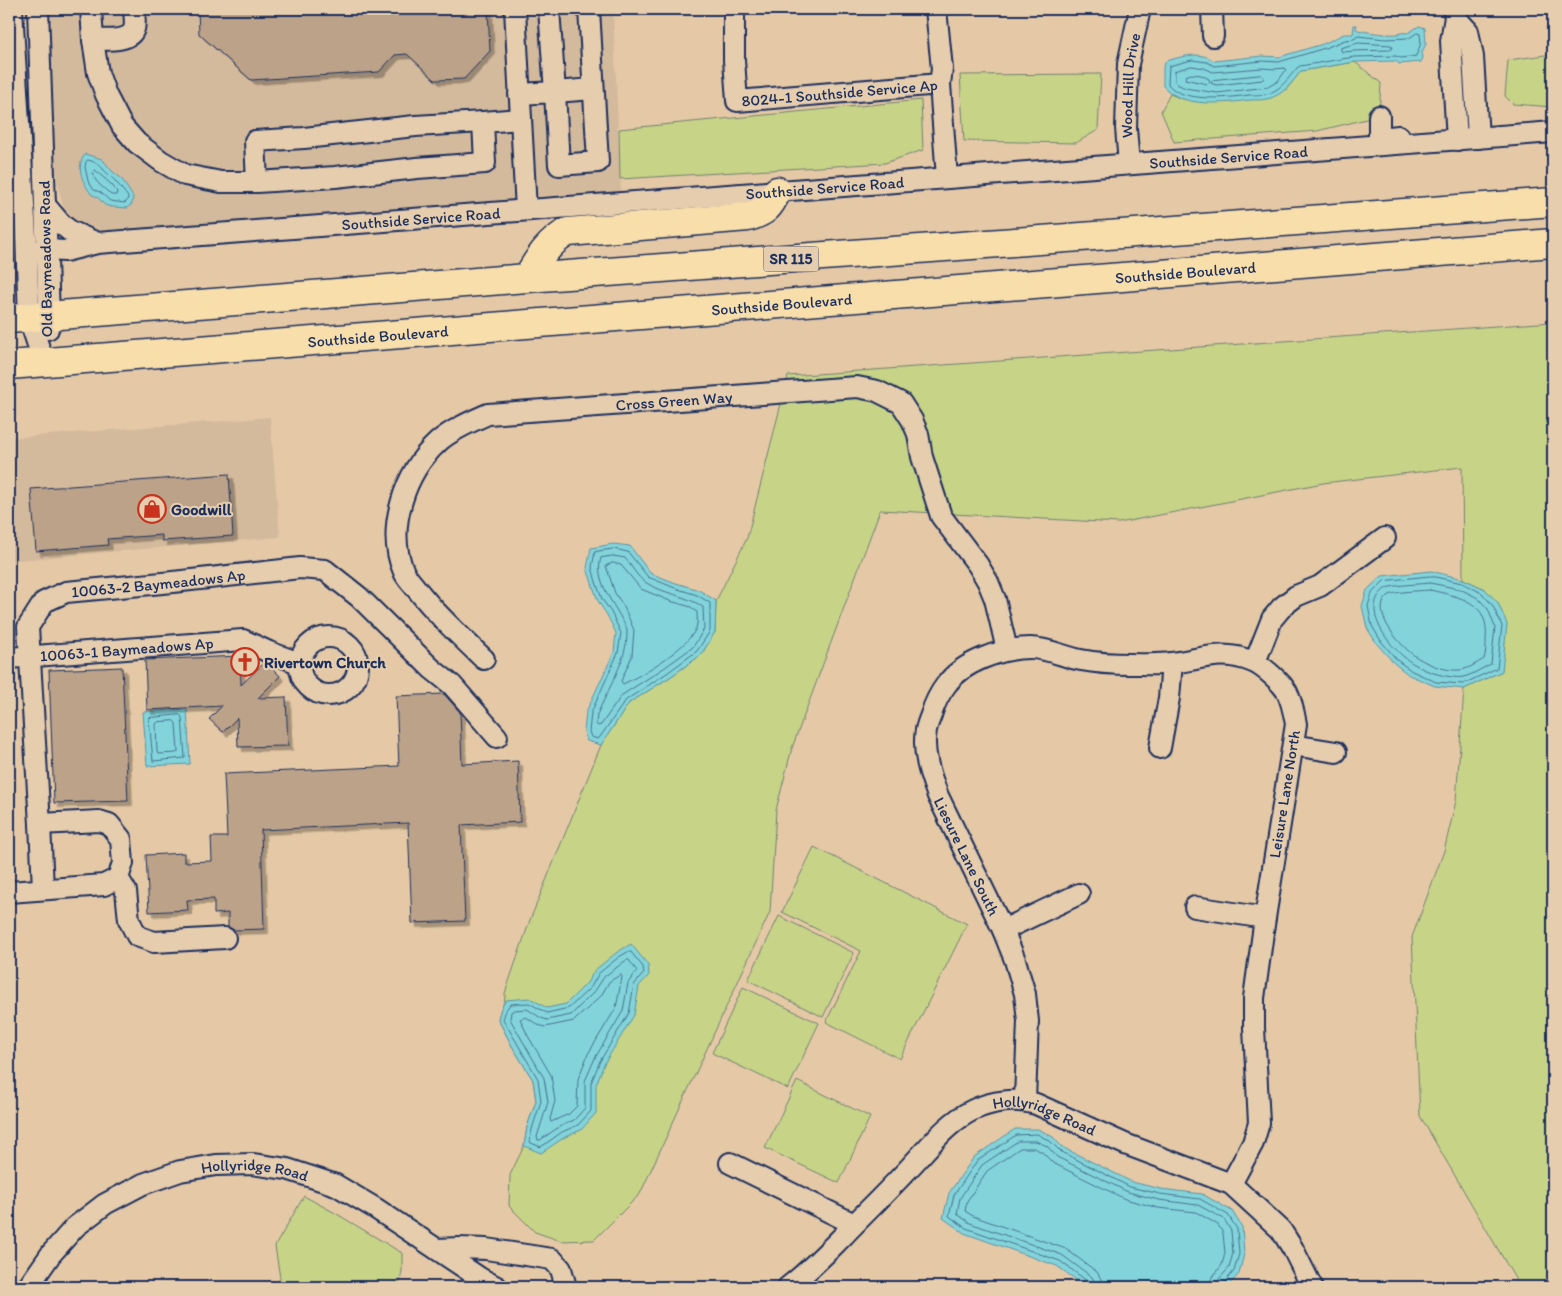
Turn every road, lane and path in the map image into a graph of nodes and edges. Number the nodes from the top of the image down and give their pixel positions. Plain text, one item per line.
1 (12, 9) edge
2 (38, 9) edge
3 (91, 9) edge
4 (134, 9) edge
5 (515, 9) edge
6 (549, 9) edge
7 (589, 9) edge
8 (734, 9) edge
9 (936, 9) edge
10 (1137, 9) edge
11 (1212, 9) edge
12 (1454, 13) edge
13 (1213, 36) dead end
14 (93, 40) junction
15 (940, 84) junction
16 (593, 89) junction
17 (555, 92) junction
18 (520, 94) junction
19 (1378, 116) dead end
20 (521, 119) junction
21 (483, 122) junction
22 (1553, 124) edge
23 (1553, 132) edge
24 (1478, 138) junction
25 (1456, 140) junction
26 (1128, 164) junction
27 (947, 178) junction
28 (257, 182) junction
29 (777, 191) junction
30 (1553, 202) edge
31 (45, 205) junction
32 (526, 210) junction
33 (97, 243) junction
34 (1553, 243) edge
35 (20, 246) edge
36 (47, 250) junction
37 (527, 278) junction
38 (29, 318) edge
39 (44, 363) junction
40 (9, 365) edge
41 (1385, 538) dead end
42 (1007, 650) junction
43 (29, 657) junction
44 (9, 658) edge
45 (484, 659) dead end
46 (1255, 662) junction
47 (299, 663) dead end
48 (1172, 663) junction
49 (497, 737) dead end
50 (1293, 745) junction
51 (1160, 748) dead end
52 (1336, 752) dead end
53 (40, 824) junction
54 (118, 878) junction
55 (43, 889) junction
56 (9, 892) edge
57 (1079, 894) dead end
58 (1195, 907) dead end
59 (1265, 918) junction
60 (1003, 930) junction
61 (225, 938) dead end
62 (1025, 1100) junction
63 (730, 1163) dead end
64 (1231, 1184) junction
65 (854, 1224) junction
66 (437, 1249) junction
67 (28, 1287) edge
68 (497, 1287) edge
69 (566, 1287) edge
70 (788, 1287) edge
71 (1312, 1287) edge

1 - 35 street, Old Baymeadows Road
2 - 31 street, Old Baymeadows Road
3 - 14 street
4 - 14 street
5 - 18 street
6 - 17 street
7 - 16 street
8 - 15 street, 8024-1 Southside Service Ap
9 - 15 street
10 - 26 street, Wood Hill Drive
11 - 13 street
12 - 24 street
12 - 25 street
14 - 28 street
15 - 27 street, 8024-1 Southside Service Ap
16 - 17 street
16 - 17 street
17 - 18 street
18 - 20 street
19 - 22 street
20 - 21 street
20 - 32 street
21 - 28 street
21 - 28 street
23 - 24 street, Southside Service Road
24 - 25 street, Southside Service Road
25 - 26 street, Southside Service Road
26 - 27 street, Southside Service Road
27 - 29 street, Southside Service Road
29 - 32 street, Southside Service Road
29 - 37 highway
30 - 37 highway, SR 115
31 - 33 street, Southside Service Road
31 - 36 street, Old Baymeadows Road
32 - 33 street, Southside Service Road
33 - 36 street, Southside Service Road
34 - 39 highway, Southside Boulevard
35 - 36 street, Southside Service Road
35 - 38 street, Old Baymeadows Road
36 - 38 street, Old Baymeadows Road
37 - 38 highway, SR 115
38 - 39 street, Old Baymeadows Road
39 - 40 highway, Southside Boulevard
41 - 46 street
42 - 45 street, Cross Green Way
42 - 48 street, Leisure Lane North
42 - 60 street, Liesure Lane South
43 - 44 street, 10063-1 Baymeadows Ap
43 - 47 street, 10063-1 Baymeadows Ap
43 - 49 street, 10063-2 Baymeadows Ap
43 - 53 street, 10063-2 Baymeadows Ap
46 - 48 street, Leisure Lane North
46 - 50 street, Leisure Lane North
48 - 51 street
50 - 52 street
50 - 59 street, Leisure Lane North
53 - 54 street
53 - 55 street, 10063-2 Baymeadows Ap
54 - 55 street
54 - 61 street
55 - 56 street
57 - 60 street
58 - 59 street
59 - 64 street, Leisure Lane North
60 - 62 street, Liesure Lane South
62 - 64 street, Hollyridge Road
62 - 65 street, Hollyridge Road
63 - 65 street
64 - 71 street, Hollyridge Road
65 - 70 street, Hollyridge Road
66 - 67 street, Hollyridge Road
66 - 68 street, Hollyridge Road
66 - 69 street

